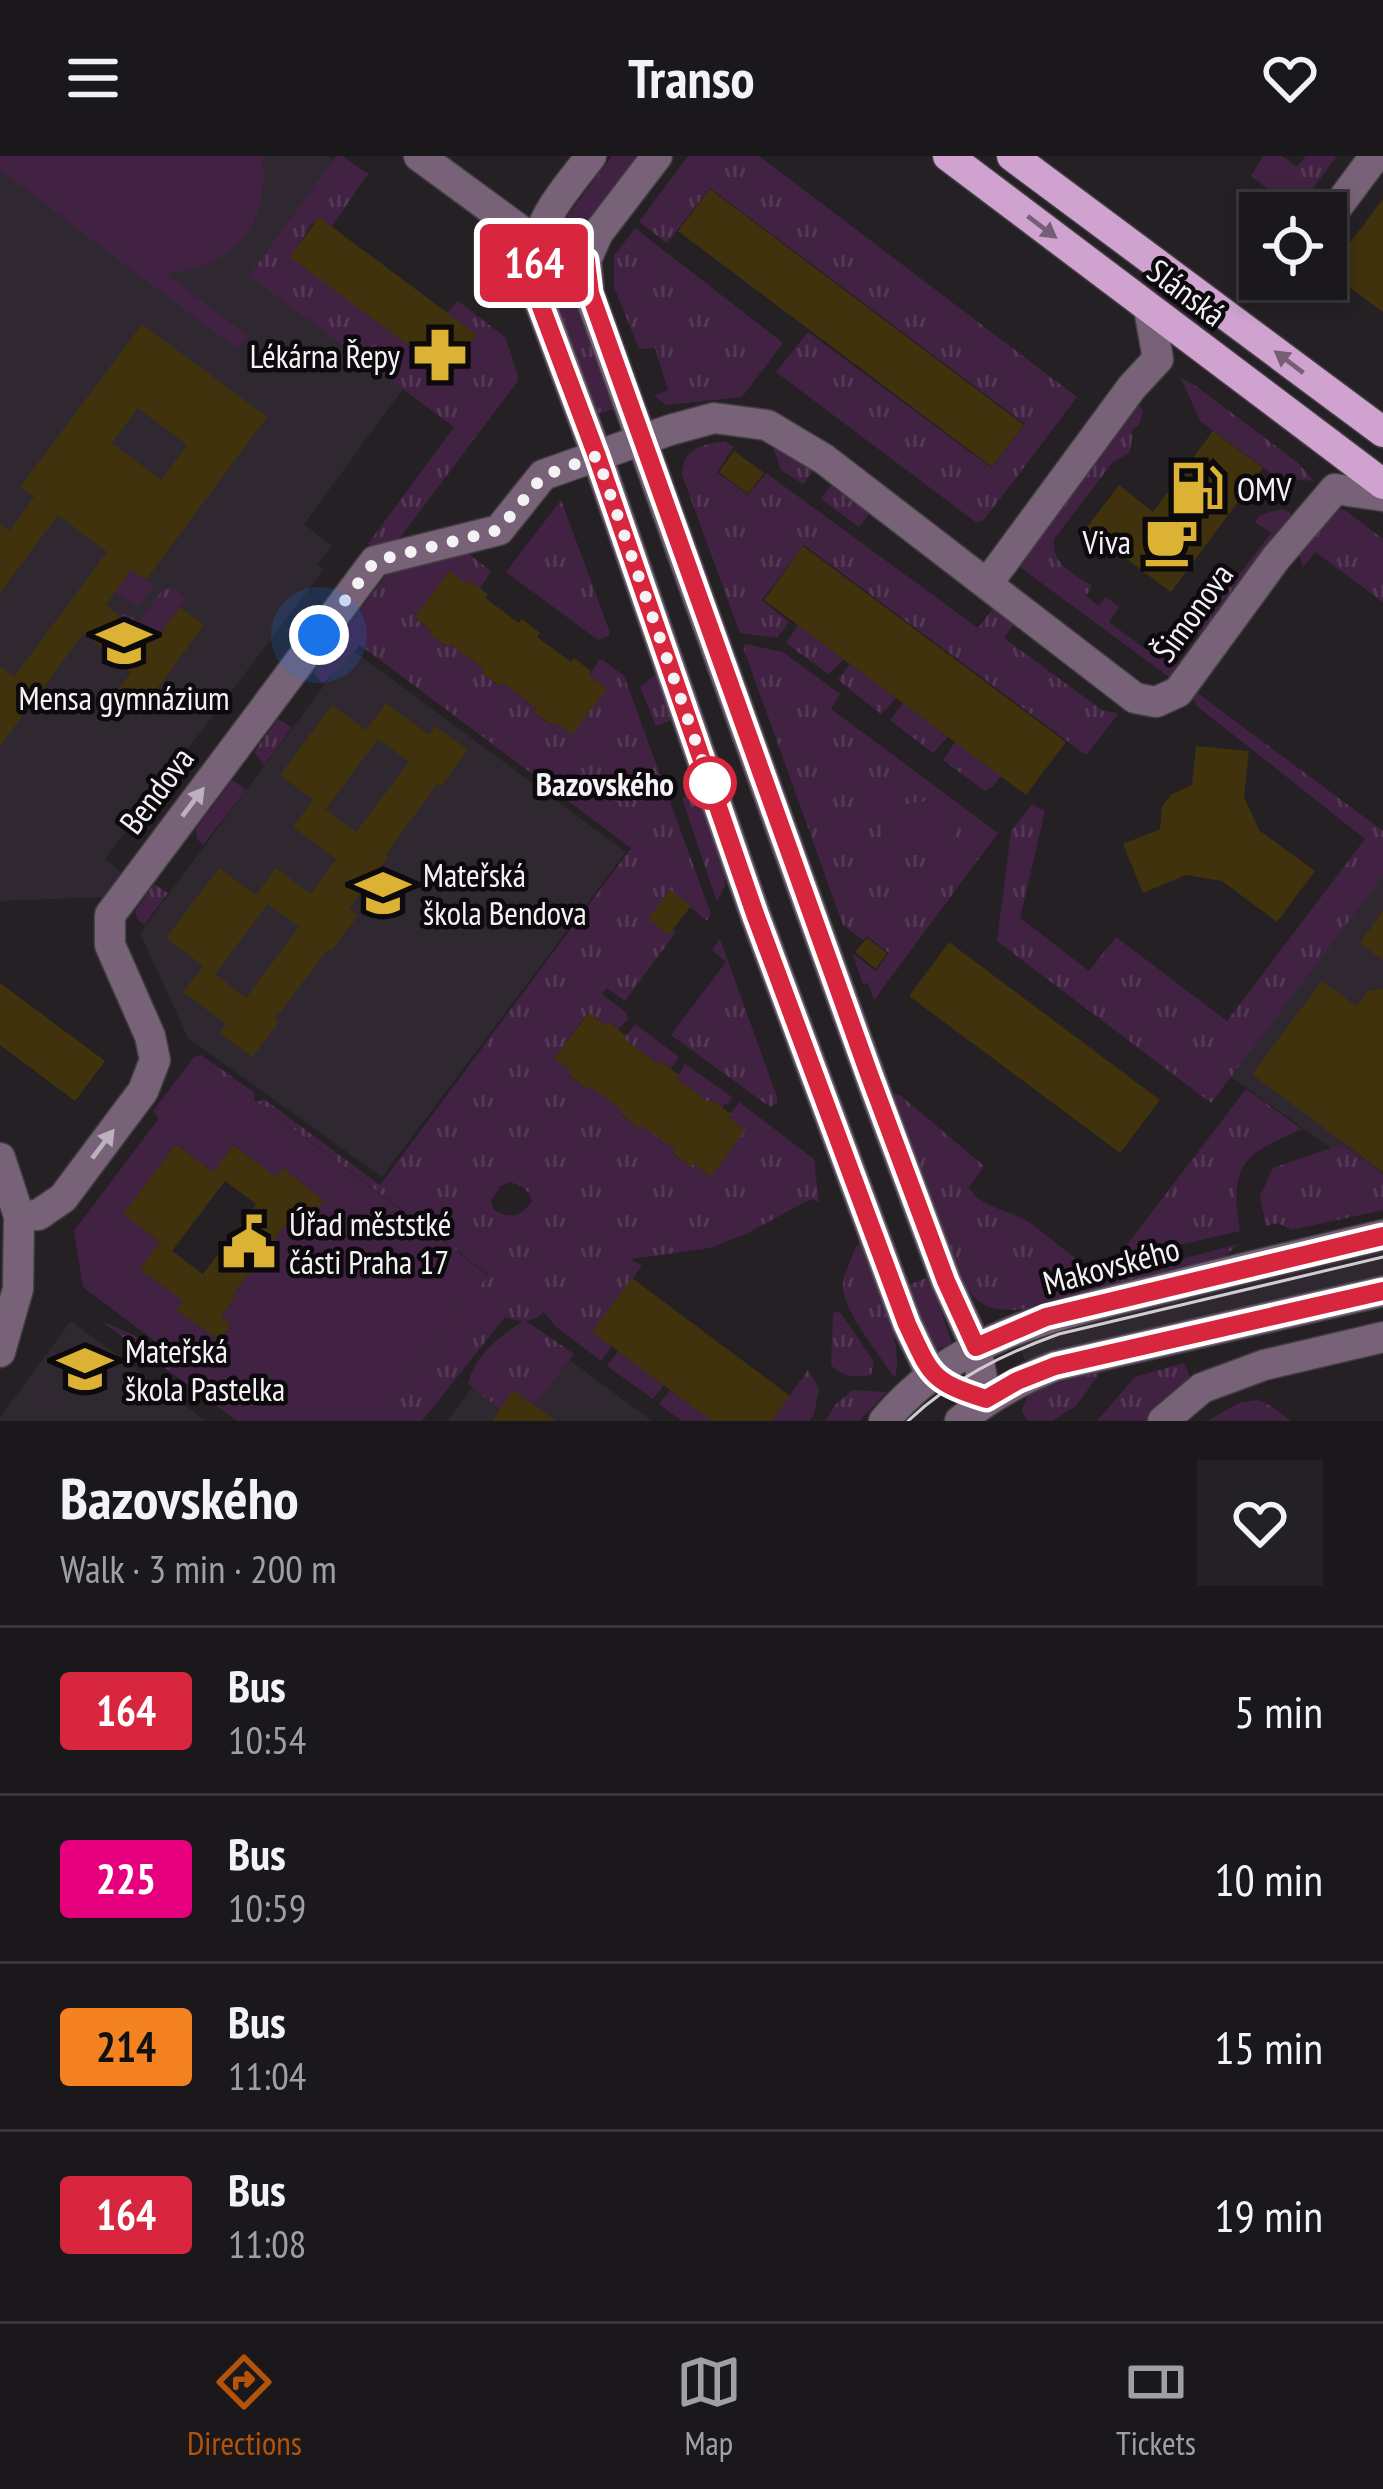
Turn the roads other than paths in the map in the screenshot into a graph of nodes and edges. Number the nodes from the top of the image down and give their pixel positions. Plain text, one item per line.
1 (418, 156) edge
2 (591, 156) edge
3 (658, 156) edge
4 (948, 156) edge
5 (1012, 156) edge
6 (1375, 156) edge
7 (1347, 194) edge
8 (535, 241) junction
9 (586, 260) junction
10 (1149, 309) junction
11 (1383, 432) edge
12 (642, 441) junction
13 (597, 456) junction
14 (1383, 484) edge
15 (1383, 496) edge
16 (987, 584) junction
17 (0, 1158) edge
18 (19, 1216) junction
19 (1383, 1235) edge
20 (1383, 1291) edge
21 (1383, 1337) edge
22 (976, 1347) junction
23 (0, 1352) edge
24 (931, 1374) junction
25 (986, 1399) junction
26 (884, 1421) edge
27 (960, 1421) edge
28 (1163, 1421) edge

1 - 8 street
2 - 8 street
3 - 9 street
4 -> 10 main road, Slánská
11 -> 5 main road, Slánská
6 - 7 street
8 - 9 street
8 - 13 street
9 - 12 street
10 - 14 main road, Slánská
10 - 16 street
12 - 13 street, Šimonova
12 - 16 street, Šimonova
12 - 22 street
18 -> 13 street, Bendova
13 - 24 street
15 - 16 street, Šimonova
17 - 18 street
18 - 23 street
19 - 22 street, Makovského
20 - 25 street
21 - 28 street
22 - 24 street, Makovského
22 - 25 street
24 - 25 street
24 - 26 street, Makovského
25 - 27 street

